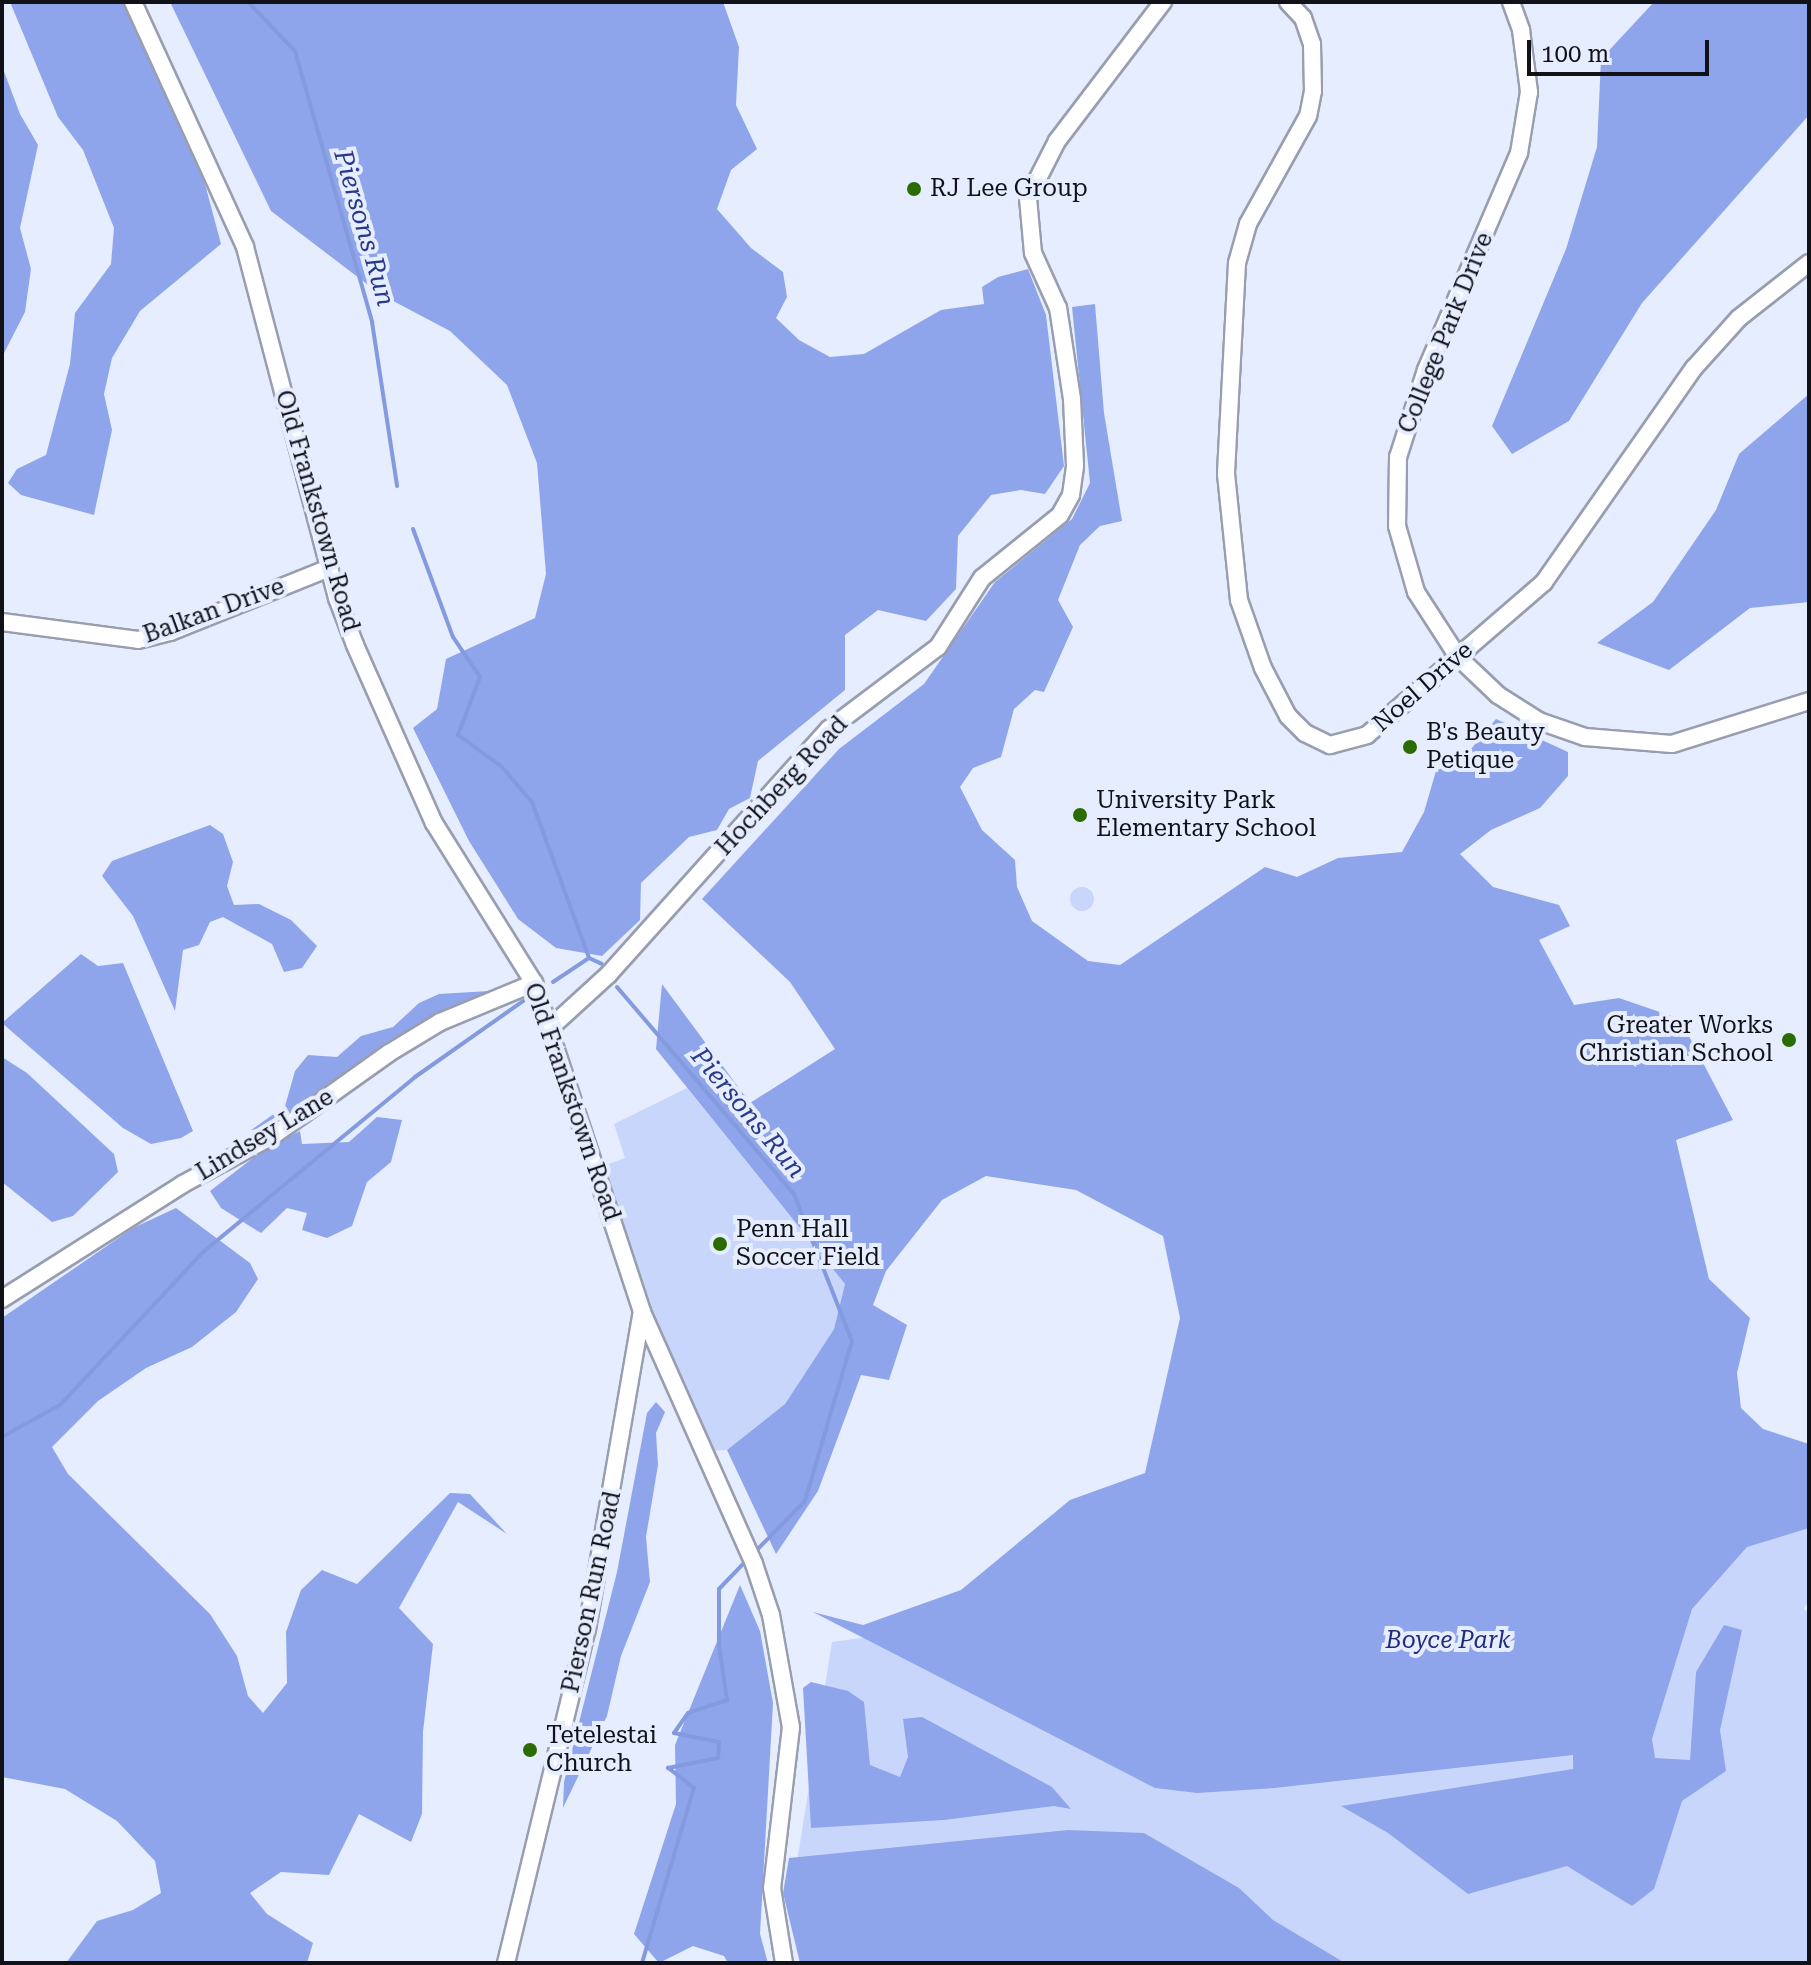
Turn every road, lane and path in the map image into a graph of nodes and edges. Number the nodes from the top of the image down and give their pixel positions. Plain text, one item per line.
1 (133, 2) edge
2 (1163, 2) edge
3 (1288, 2) edge
4 (1511, 2) edge
5 (1809, 263) edge
6 (329, 568) junction
7 (2, 622) edge
8 (1458, 657) junction
9 (1809, 701) edge
10 (534, 983) junction
11 (551, 1027) junction
12 (2, 1299) edge
13 (642, 1312) junction
14 (506, 1963) edge
15 (784, 1963) edge

1 - 6 street, Old Frankstown Road
2 - 11 street, Hochberg Road
3 - 8 street, Noel Drive
4 - 8 street, College Park Drive
5 - 8 street, Noel Drive
6 - 7 street, Balkan Drive
6 - 10 street, Old Frankstown Road
8 - 9 street, College Park Drive
10 - 11 street, Old Frankstown Road
10 - 12 street, Lindsey Lane
11 - 13 street, Old Frankstown Road
13 - 14 street, Pierson Run Road
13 - 15 street, Old Frankstown Road

